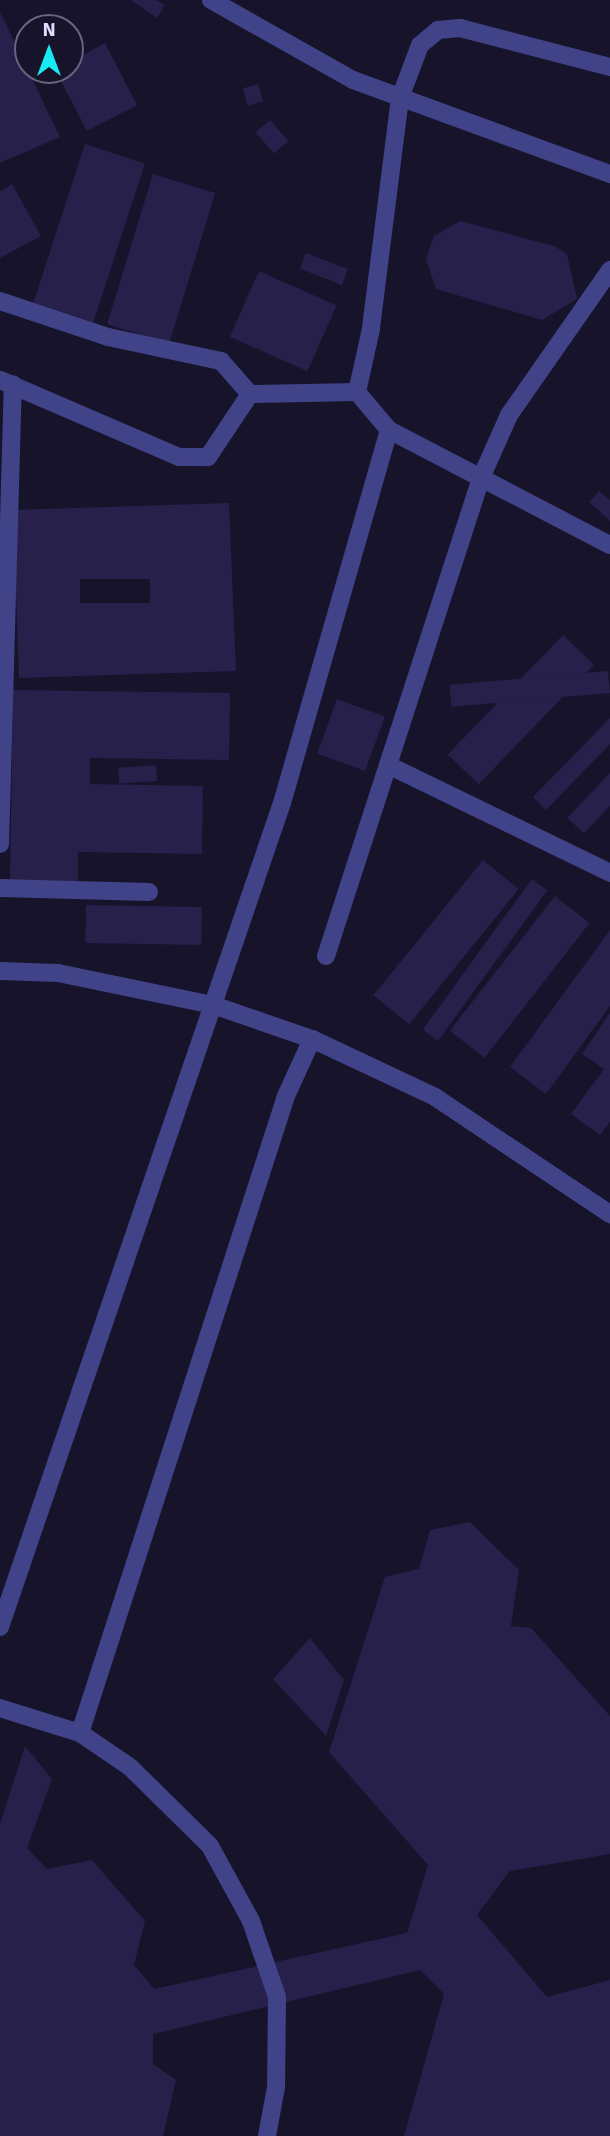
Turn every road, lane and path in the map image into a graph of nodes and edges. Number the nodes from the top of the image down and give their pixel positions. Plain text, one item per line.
1 (211, 0) edge
2 (610, 67) edge
3 (400, 98) junction
4 (610, 174) edge
5 (610, 270) edge
6 (0, 301) edge
7 (7, 382) edge
8 (357, 392) junction
9 (250, 394) junction
10 (389, 430) junction
11 (481, 478) junction
12 (610, 545) edge
13 (390, 766) junction
14 (0, 844) edge
15 (610, 873) edge
16 (0, 888) edge
17 (149, 892) dead end
18 (326, 956) dead end
19 (0, 971) edge
20 (213, 1005) junction
21 (313, 1039) junction
22 (610, 1214) edge
23 (0, 1627) edge
24 (0, 1708) edge
25 (80, 1733) junction
26 (267, 2136) edge

1 - 3 street
2 - 3 street
3 - 4 street
3 - 8 street
5 - 11 street
6 - 9 street
7 - 9 street
7 - 14 street
8 - 9 street
8 - 10 street
10 - 11 street
10 - 20 street
11 - 12 street
11 - 13 street
13 - 15 street
13 - 18 street
16 - 17 street
19 - 20 street
20 - 21 street
20 - 23 street
21 - 22 street
21 - 25 street
24 - 25 street
25 - 26 street

